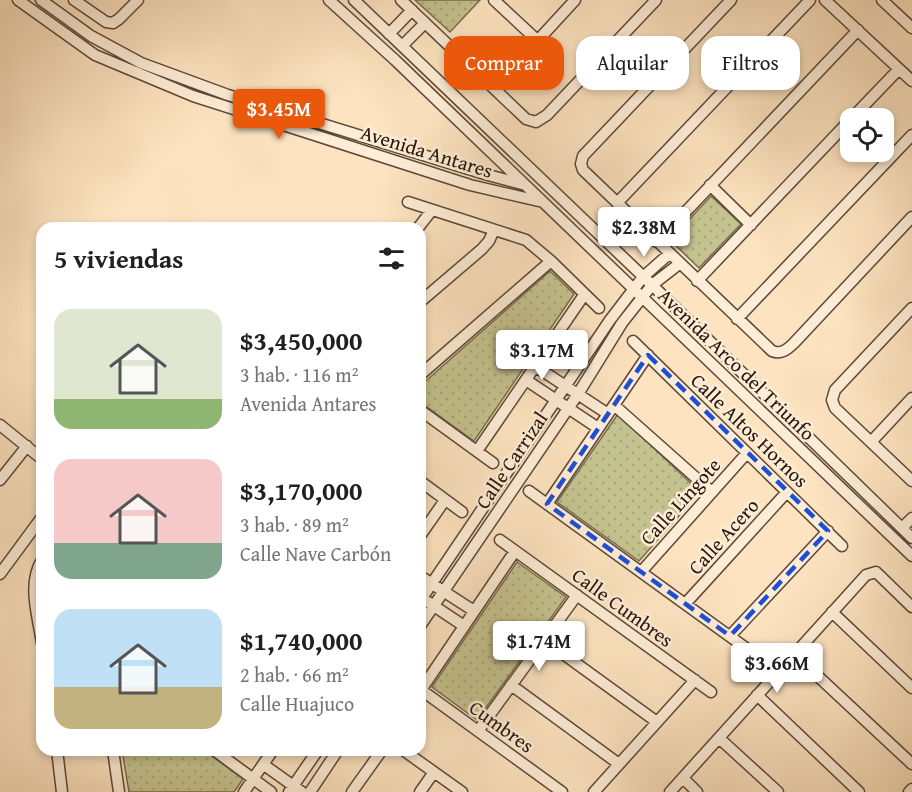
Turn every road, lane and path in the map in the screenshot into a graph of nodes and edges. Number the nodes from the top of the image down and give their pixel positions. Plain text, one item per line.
1 (18, 0) edge
2 (41, 0) edge
3 (74, 0) edge
4 (138, 0) edge
5 (329, 0) edge
6 (354, 0) edge
7 (401, 0) edge
8 (494, 0) edge
9 (575, 0) edge
10 (656, 0) edge
11 (730, 0) edge
12 (810, 0) edge
13 (825, 0) edge
14 (882, 0) edge
15 (412, 10) junction
16 (425, 23) junction
17 (912, 28) edge
18 (858, 30) junction
19 (389, 34) junction
20 (533, 36) edge
21 (543, 36) edge
22 (444, 41) edge
23 (402, 46) junction
24 (899, 69) junction
25 (912, 81) edge
26 (496, 90) edge
27 (862, 108) edge
28 (840, 131) edge
29 (912, 135) edge
30 (525, 184) junction
31 (710, 185) junction
32 (552, 190) junction
33 (408, 202) dead end
34 (543, 202) junction
35 (617, 203) junction
36 (571, 208) junction
37 (432, 210) junction
38 (912, 217) edge
39 (423, 222) edge
40 (751, 225) junction
41 (494, 230) junction
42 (657, 242) junction
43 (669, 255) junction
44 (551, 261) junction
45 (679, 264) junction
46 (643, 277) junction
47 (697, 281) junction
48 (652, 285) junction
49 (633, 290) junction
50 (585, 295) junction
51 (426, 297) edge
52 (642, 298) junction
53 (599, 308) dead end
54 (912, 308) edge
55 (737, 319) junction
56 (633, 341) dead end
57 (648, 355) junction
58 (535, 366) junction
59 (426, 370) edge
60 (526, 380) junction
61 (565, 386) junction
62 (578, 394) junction
63 (912, 398) edge
64 (556, 400) junction
65 (568, 408) junction
66 (611, 409) junction
67 (426, 414) edge
68 (0, 425) edge
69 (598, 428) junction
70 (871, 442) junction
71 (27, 446) junction
72 (477, 452) junction
73 (747, 453) junction
74 (36, 454) edge
75 (493, 463) dead end
76 (0, 480) edge
77 (912, 481) edge
78 (426, 486) edge
79 (529, 491) dead end
80 (712, 492) junction
81 (787, 492) junction
82 (445, 500) junction
83 (547, 504) junction
84 (462, 512) dead end
85 (912, 518) edge
86 (36, 525) edge
87 (426, 527) edge
88 (902, 528) junction
89 (828, 531) junction
90 (912, 537) edge
91 (500, 540) dead end
92 (842, 546) dead end
93 (514, 551) junction
94 (912, 556) edge
95 (36, 572) edge
96 (641, 572) junction
97 (0, 574) edge
98 (426, 580) edge
99 (432, 584) junction
100 (443, 591) junction
101 (426, 592) edge
102 (36, 593) edge
103 (577, 596) junction
104 (426, 602) edge
105 (685, 604) junction
106 (434, 606) junction
107 (912, 608) edge
108 (474, 611) junction
109 (832, 612) junction
110 (426, 617) edge
111 (464, 626) junction
112 (730, 636) junction
113 (544, 640) junction
114 (750, 651) dead end
115 (794, 654) junction
116 (695, 680) junction
117 (426, 681) edge
118 (511, 685) junction
119 (912, 688) edge
120 (711, 692) dead end
121 (426, 694) edge
122 (757, 695) junction
123 (657, 722) junction
124 (478, 731) junction
125 (719, 738) junction
126 (58, 756) edge
127 (114, 756) edge
128 (222, 756) edge
129 (269, 756) edge
130 (315, 756) edge
131 (334, 756) edge
132 (378, 756) edge
133 (411, 756) edge
134 (912, 764) edge
135 (264, 765) junction
136 (619, 765) junction
137 (434, 772) junction
138 (683, 778) junction
139 (253, 780) junction
140 (295, 790) edge
141 (62, 792) edge
142 (119, 792) edge
143 (244, 792) edge
144 (271, 792) edge
145 (310, 792) edge
146 (352, 792) edge
147 (420, 792) edge
148 (462, 792) edge
149 (562, 792) edge
150 (594, 792) edge
151 (670, 792) edge
152 (697, 792) edge
153 (778, 792) edge
154 (860, 792) edge

1 - 34 street, Avenida Antares
2 - 30 street, Avenida Antares
3 - 4 street
5 - 30 street, Avenida Arco del Triunfo
6 - 19 street, Avenida Arco del Triunfo
7 - 15 street
8 - 20 street
9 - 21 street
10 - 26 street
11 - 35 street
12 - 35 street
13 - 18 street
14 - 17 street
15 - 16 street
15 - 19 street
16 - 22 street
16 - 23 street
18 - 24 street
18 - 31 street
19 - 23 street, Avenida Arco del Triunfo
23 - 32 street, Avenida Arco del Triunfo
24 - 25 street
24 - 27 street
28 - 40 street
29 - 55 street
30 - 32 street, Avenida Antares
30 - 34 street, Avenida Arco del Triunfo
31 - 40 street
31 - 42 street
32 - 36 street, Avenida Arco del Triunfo
33 - 37 street
34 - 36 street, Avenida Antares
34 - 49 street, Avenida Arco del Triunfo
35 - 42 street
36 - 46 street, Avenida Arco del Triunfo
37 - 39 street
37 - 41 street
38 - 55 street
40 - 47 street
41 - 44 street
41 - 51 street
42 - 43 street
43 - 45 street
43 - 46 street, Calle Carrizal
44 - 50 street
44 - 59 street
45 - 47 street
45 - 48 street, Calle Carrizal
46 - 48 street, Avenida Arco del Triunfo
46 - 49 street, Calle Carrizal
47 - 55 street
48 - 52 street, Calle Carrizal
48 - 88 street, Avenida Arco del Triunfo
49 - 52 street, Avenida Arco del Triunfo
49 - 61 street, Calle Carrizal
50 - 53 street
50 - 58 street
52 - 62 street, Calle Carrizal
52 - 94 street, Avenida Arco del Triunfo
54 - 70 street
56 - 57 street, Calle Altos Hornos
57 - 66 street
57 - 73 street, Calle Altos Hornos
58 - 60 street
58 - 61 street
60 - 64 street
60 - 72 street
61 - 62 street
61 - 64 street, Calle Carrizal
62 - 65 street, Calle Carrizal
62 - 66 street
63 - 70 street
64 - 65 street
64 - 99 street, Calle Carrizal
65 - 69 street
65 - 100 street, Calle Carrizal
66 - 69 street
66 - 80 street
67 - 72 street
68 - 71 street
69 - 83 street
70 - 77 street
71 - 74 street
71 - 76 street
72 - 75 street
73 - 80 street, Calle Lingote
73 - 81 street, Calle Altos Hornos
78 - 82 street
79 - 83 street
80 - 96 street, Calle Lingote
81 - 89 street, Calle Altos Hornos
81 - 105 street, Calle Acero
82 - 84 street
82 - 87 street
83 - 96 street
85 - 88 street
86 - 97 street
88 - 90 street, Avenida Arco del Triunfo
89 - 92 street, Calle Altos Hornos
89 - 112 street
91 - 93 street, Calle Cumbres
93 - 103 street, Calle Cumbres
93 - 108 street
95 - 102 street
96 - 105 street
98 - 99 street
99 - 100 street
99 - 101 street, Calle Carrizal
100 - 106 street, Calle Carrizal
100 - 108 street
103 - 113 street
103 - 116 street, Calle Cumbres
104 - 106 street
105 - 112 street
106 - 110 street, Calle Carrizal
106 - 111 street
107 - 109 street
108 - 111 street
109 - 115 street
109 - 119 street
111 - 117 street
112 - 114 street
113 - 118 street
113 - 123 street
115 - 122 street
115 - 134 street
116 - 120 street, Calle Cumbres
116 - 123 street
118 - 124 street
118 - 136 street
121 - 124 street, Cumbres
122 - 125 street
122 - 154 street
123 - 136 street
124 - 149 street, Cumbres
125 - 138 street
125 - 153 street
126 - 141 street
127 - 142 street
128 - 139 street
129 - 135 street
130 - 140 street
131 - 145 street
132 - 146 street
133 - 137 street
135 - 139 street
135 - 140 street
136 - 150 street
137 - 147 street
137 - 148 street
138 - 151 street
138 - 152 street
139 - 143 street
139 - 144 street

